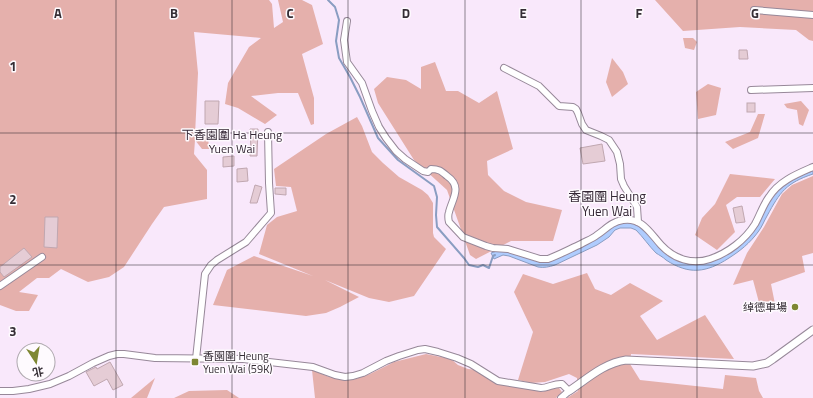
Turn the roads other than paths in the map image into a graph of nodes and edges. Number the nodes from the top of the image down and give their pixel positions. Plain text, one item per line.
1 (754, 10) dead end
2 (813, 14) edge
3 (347, 20) dead end
4 (504, 68) dead end
5 (813, 88) edge
6 (751, 90) dead end
7 (268, 132) dead end
8 (813, 167) edge
9 (638, 222) junction
10 (42, 257) dead end
11 (0, 286) edge
12 (813, 330) edge
13 (196, 359) junction
14 (0, 391) edge
15 (569, 391) junction
16 (561, 398) edge

1 - 2 street
3 - 9 street
4 - 9 street
5 - 6 street
7 - 13 street
8 - 9 street
10 - 11 street
12 - 15 street
13 - 14 street
13 - 15 street
15 - 16 street

